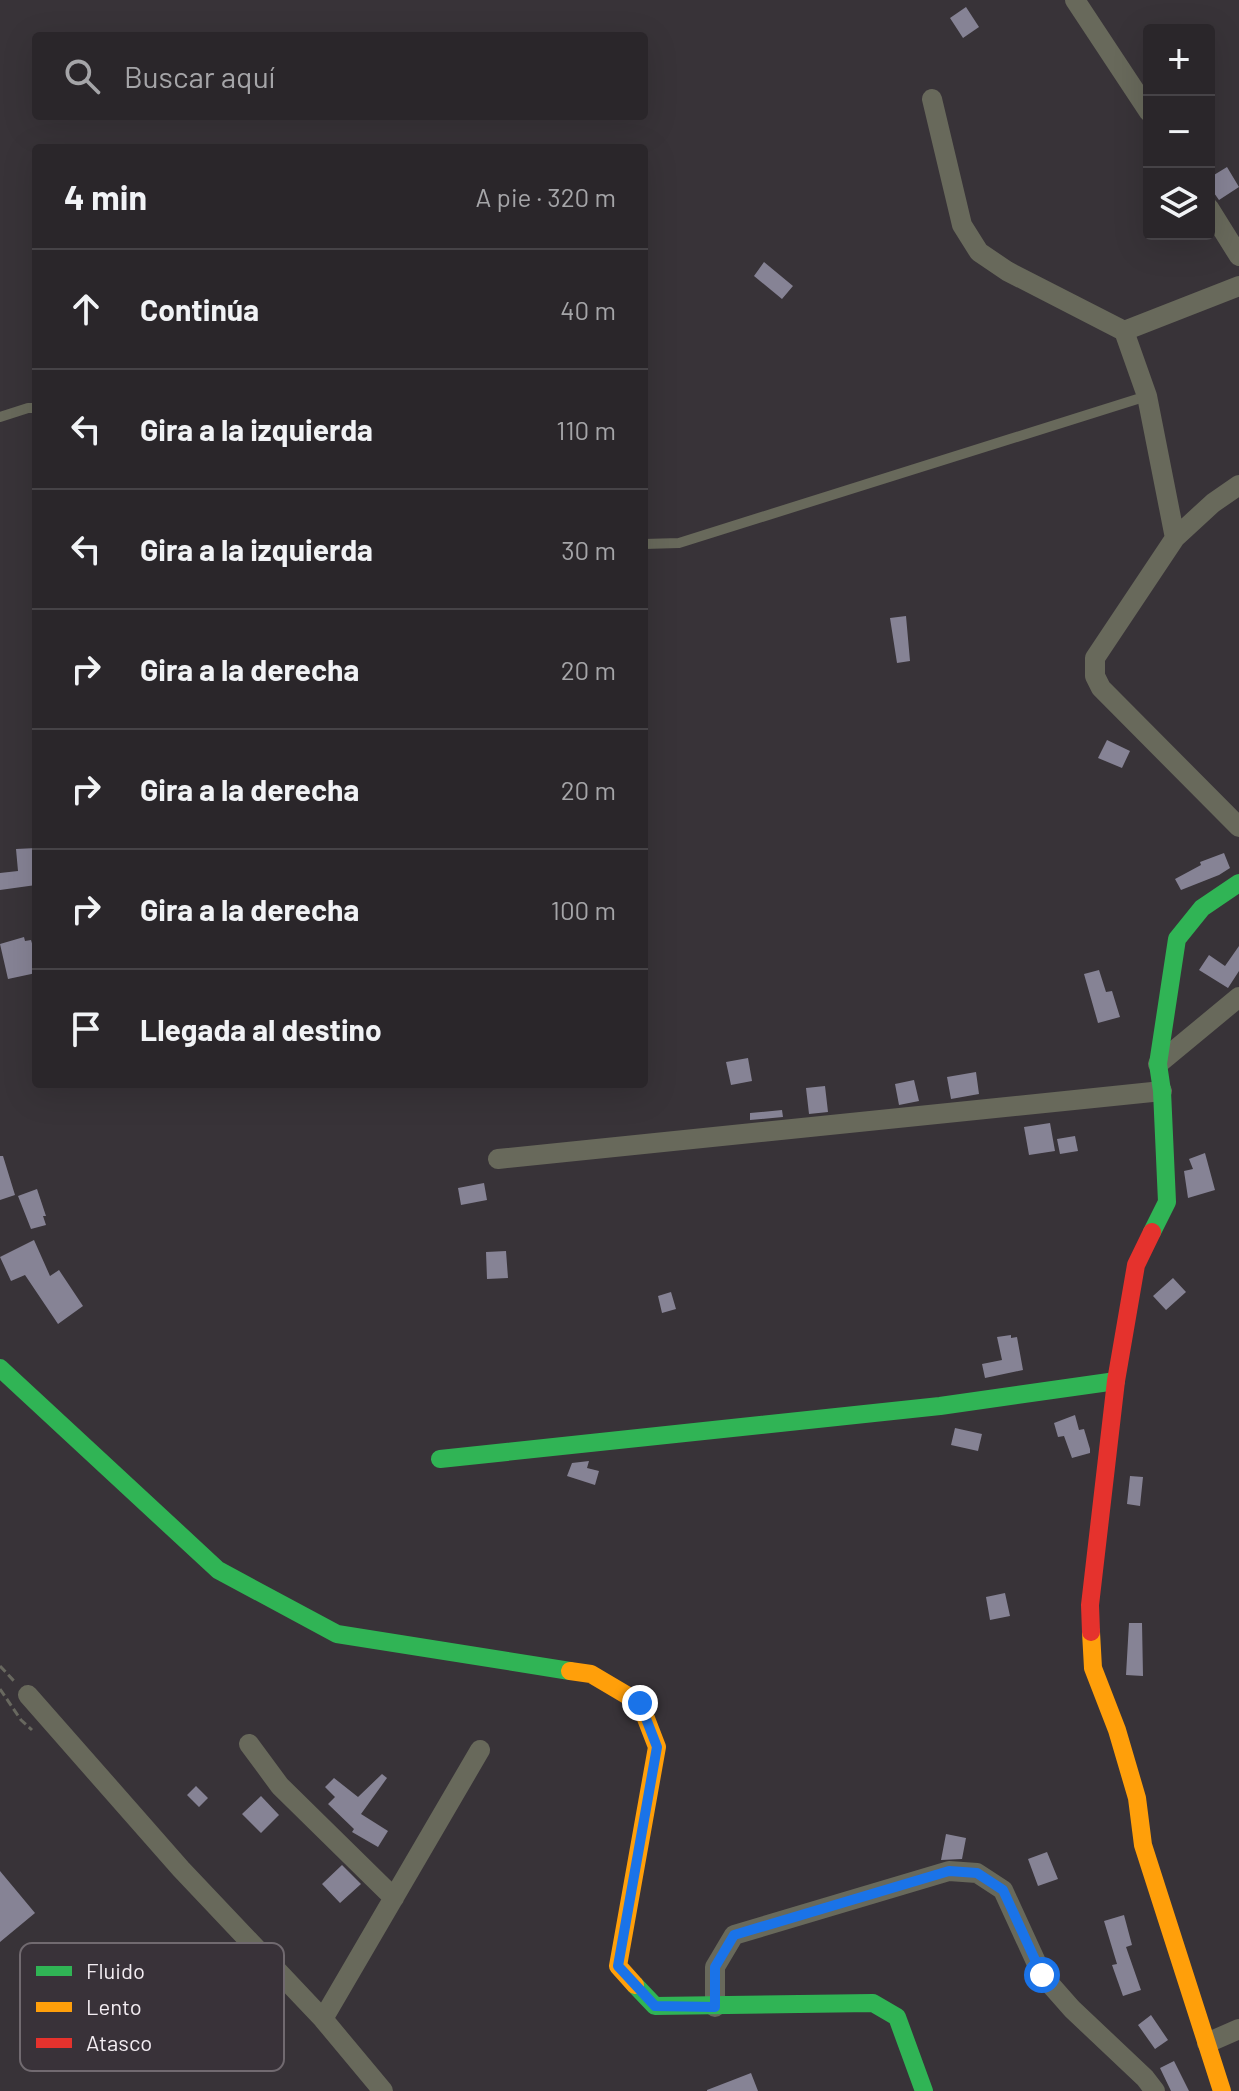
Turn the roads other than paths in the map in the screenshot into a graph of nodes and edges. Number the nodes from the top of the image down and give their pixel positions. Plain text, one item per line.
1 (1075, 0) edge
2 (932, 99) dead end
3 (1143, 103) edge
4 (1215, 218) edge
5 (1239, 256) edge
6 (1239, 286) edge
7 (1124, 331) junction
8 (1147, 396) junction
9 (32, 409) edge
10 (0, 417) edge
11 (1239, 485) edge
12 (1175, 538) junction
13 (648, 544) edge
14 (1239, 827) edge
15 (1239, 883) edge
16 (1239, 997) edge
17 (1158, 1064) junction
18 (1162, 1091) junction
19 (498, 1159) dead end
20 (0, 1368) edge
21 (1116, 1381) junction
22 (440, 1459) dead end
23 (28, 1695) road end
24 (249, 1744) dead end
25 (480, 1750) dead end
26 (394, 1898) junction
27 (251, 1943) edge
28 (284, 1978) edge
29 (715, 2007) junction
30 (323, 2019) junction
31 (1239, 2029) edge
32 (1207, 2043) junction
33 (383, 2091) edge
34 (924, 2091) edge
35 (1155, 2091) edge
36 (1222, 2091) edge

1 - 3 street
2 - 7 street
4 - 5 street
6 - 7 street
7 - 8 street
8 - 12 street
8 - 13 lane
9 - 10 lane
11 - 12 street
12 - 14 street
15 - 17 street
16 - 17 street
17 - 18 street
18 - 19 street
18 - 21 street
20 - 29 street
21 - 22 street
21 - 32 street
23 - 27 street
24 - 26 street
25 - 26 street
26 - 30 street
28 - 30 street
29 - 34 street
29 - 35 street
30 - 33 street
31 - 32 street
32 - 36 street

